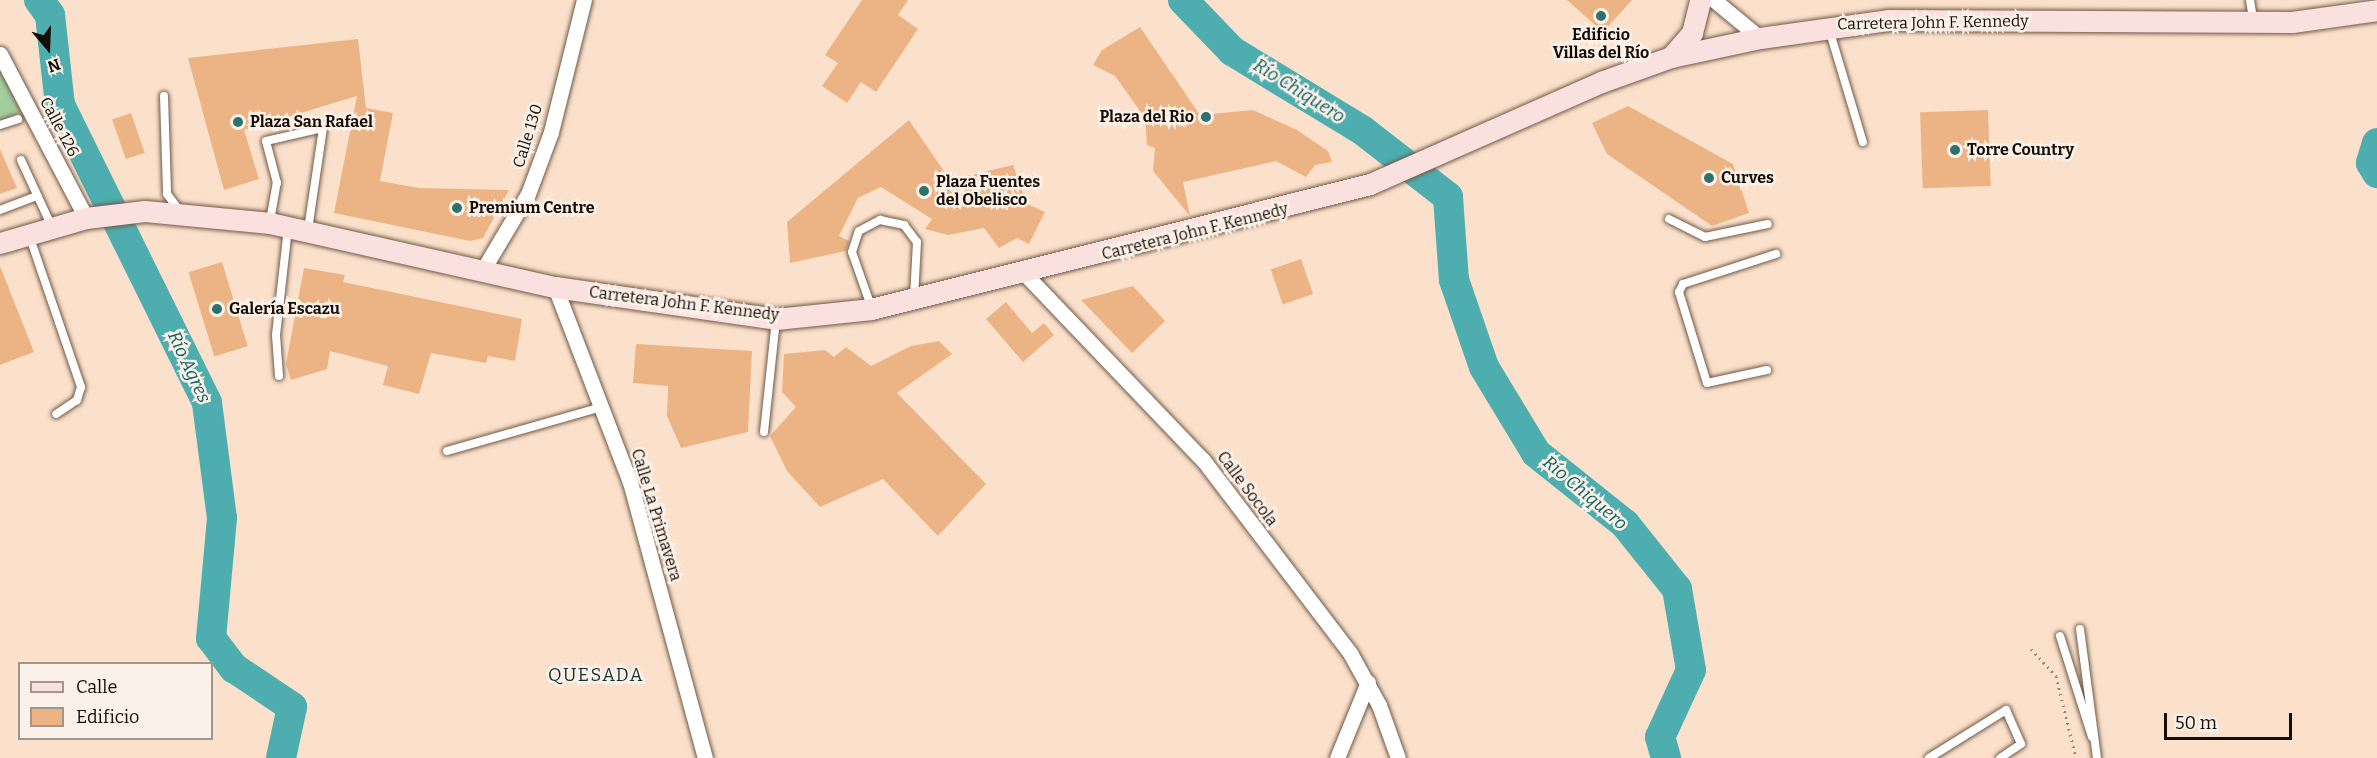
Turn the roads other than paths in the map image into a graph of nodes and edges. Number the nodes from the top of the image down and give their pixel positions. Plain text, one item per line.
1 (584, 0) edge
2 (1700, 0) edge
3 (1714, 0) edge
4 (2250, 0) edge
5 (2377, 10) edge
6 (2254, 21) junction
7 (1828, 25) junction
8 (1760, 38) junction
9 (0, 54) edge
10 (1671, 57) junction
11 (164, 96) dead end
12 (18, 119) dead end
13 (0, 125) edge
14 (1863, 142) dead end
15 (21, 160) dead end
16 (167, 194) junction
17 (37, 196) junction
18 (0, 210) edge
19 (150, 211) junction
20 (182, 214) junction
21 (95, 217) junction
22 (1669, 219) dead end
23 (1768, 224) dead end
24 (288, 226) junction
25 (52, 227) junction
26 (29, 233) junction
27 (0, 243) edge
28 (1776, 254) dead end
29 (481, 273) junction
30 (1025, 274) junction
31 (555, 287) junction
32 (914, 302) junction
33 (871, 309) junction
34 (776, 319) junction
35 (1767, 370) dead end
36 (279, 376) dead end
37 (601, 407) junction
38 (56, 414) dead end
39 (764, 432) dead end
40 (447, 451) dead end
41 (2080, 629) dead end
42 (2060, 636) dead end
43 (1368, 682) junction
44 (2097, 754) edge
45 (705, 758) edge
46 (1337, 758) edge
47 (1398, 758) edge
48 (1929, 758) edge
49 (2000, 758) edge

1 - 29 street, Calle 130
2 - 10 main road
3 - 8 street
4 - 6 lane
5 - 6 main road, Carretera John F. Kennedy
6 - 7 main road, Carretera John F. Kennedy
7 - 8 main road, Carretera John F. Kennedy
7 - 14 lane
8 - 10 main road, Carretera John F. Kennedy
9 - 21 street, Calle 126
10 - 30 main road, Carretera John F. Kennedy
11 - 16 lane
12 - 13 lane
15 - 17 lane
16 - 19 lane
16 - 20 lane
17 - 18 lane
17 - 25 lane
19 - 20 main road, Carretera John F. Kennedy
19 - 21 main road, Carretera John F. Kennedy
20 - 24 main road, Carretera John F. Kennedy
21 - 25 main road, Carretera John F. Kennedy
22 - 23 lane
24 - 24 lane
24 - 29 main road, Carretera John F. Kennedy
24 - 36 lane
25 - 26 main road, Carretera John F. Kennedy
26 - 27 main road, Carretera John F. Kennedy
26 - 38 lane
28 - 35 lane
29 - 31 main road, Carretera John F. Kennedy
30 - 32 main road, Carretera John F. Kennedy
30 - 43 street, Calle Socola
31 - 34 main road, Carretera John F. Kennedy
31 - 37 street, Calle La Primavera
32 - 33 main road, Carretera John F. Kennedy
32 - 33 lane
33 - 34 main road, Carretera John F. Kennedy
34 - 39 lane
37 - 40 lane
37 - 45 street, Calle La Primavera
41 - 44 lane
42 - 44 lane
43 - 46 street
43 - 47 street, Calle Socola
48 - 49 lane

